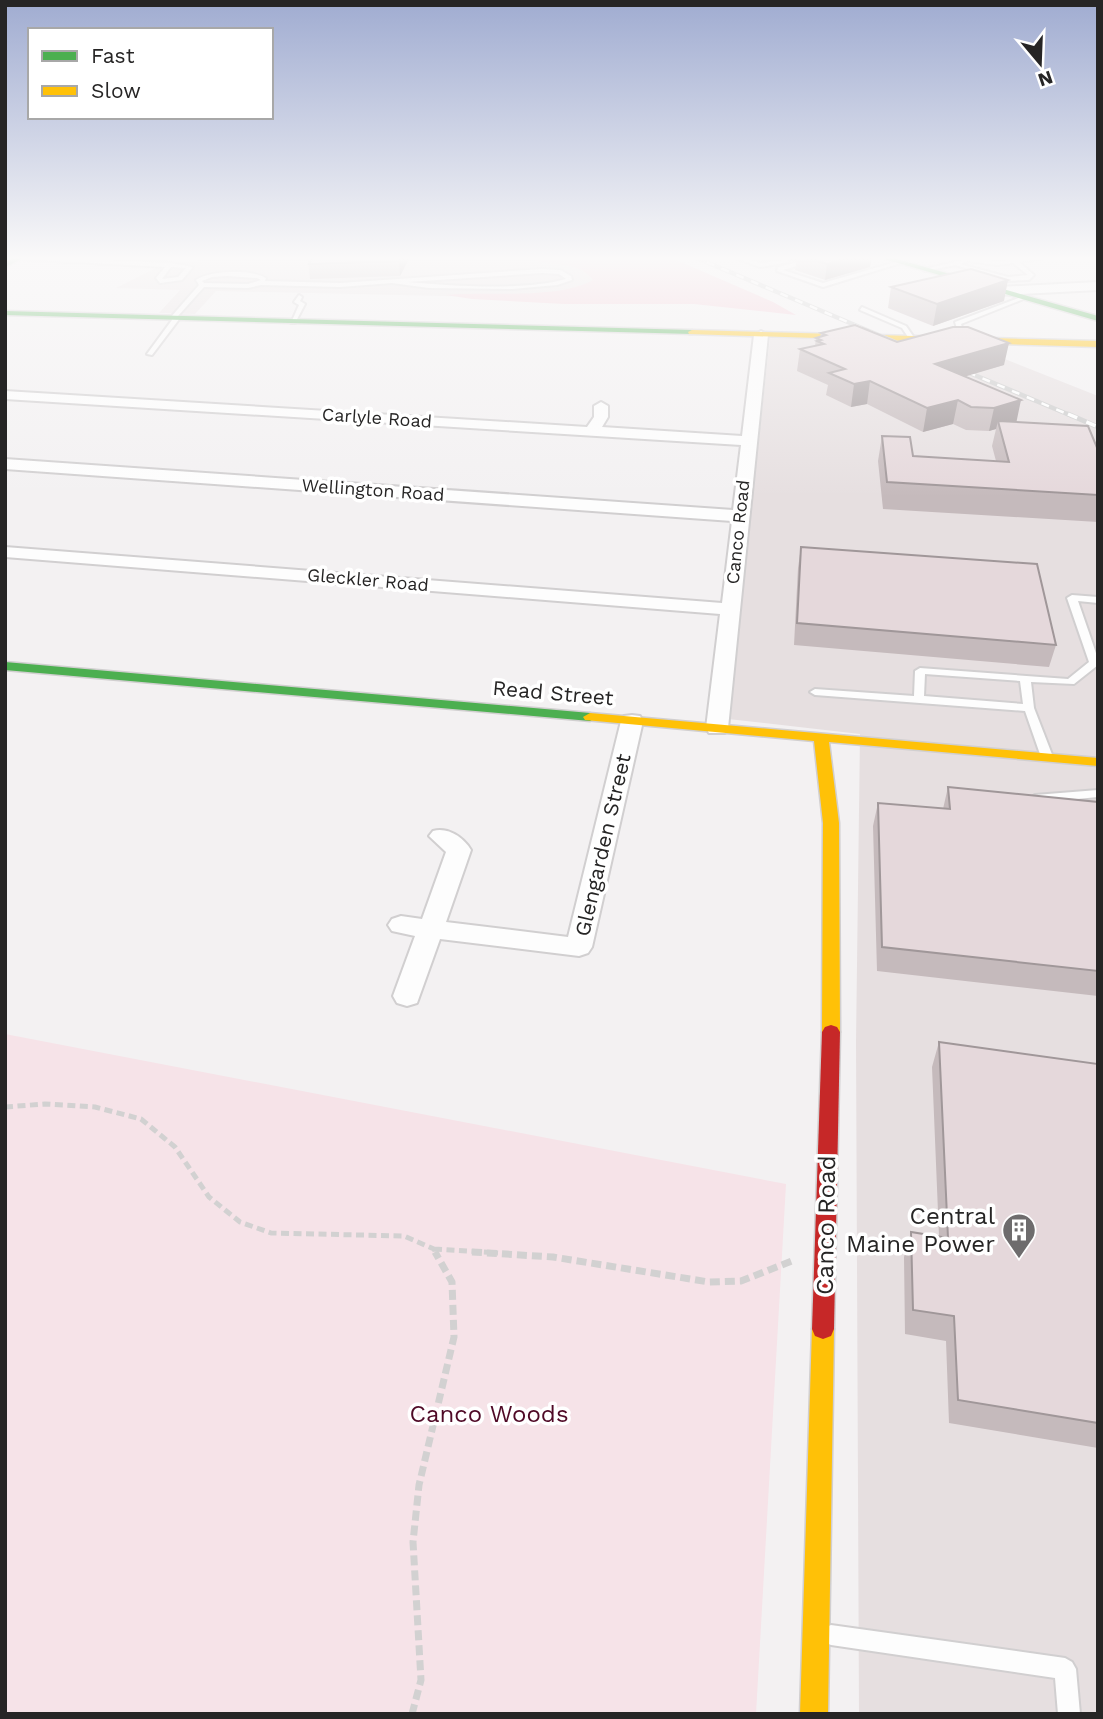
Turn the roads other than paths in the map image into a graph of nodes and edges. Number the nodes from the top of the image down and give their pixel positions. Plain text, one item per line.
1 (162, 336) edge
2 (761, 336) edge
3 (807, 336) edge
4 (910, 336) edge
5 (961, 336) edge
6 (912, 339) junction
7 (963, 341) junction
8 (1098, 344) edge
9 (150, 354) dead end
10 (5, 395) edge
11 (601, 406) dead end
12 (592, 431) junction
13 (748, 441) junction
14 (5, 464) edge
15 (740, 516) junction
16 (5, 552) edge
17 (1098, 600) edge
18 (730, 609) junction
19 (5, 666) edge
20 (1025, 678) junction
21 (815, 692) dead end
22 (919, 699) junction
23 (1029, 708) junction
24 (632, 721) junction
25 (717, 728) junction
26 (821, 737) junction
27 (1047, 757) junction
28 (1098, 762) edge
29 (1098, 793) edge
30 (1027, 799) edge
31 (441, 836) dead end
32 (401, 925) dead end
33 (431, 929) junction
34 (407, 996) dead end
35 (817, 1633) junction
36 (814, 1714) edge
37 (1069, 1714) edge

1 - 9 lane
2 - 13 street, Canco Road
3 - 6 main road
4 - 6 lane
5 - 7 lane
6 - 7 main road
7 - 8 main road
10 - 12 street, Carlyle Road
11 - 12 street
12 - 13 street, Carlyle Road
13 - 15 street, Canco Road
14 - 15 street, Wellington Road
15 - 18 street, Canco Road
16 - 18 street, Gleckler Road
17 - 20 lane
18 - 25 street, Canco Road
19 - 24 main road, Read Street
20 - 22 lane
20 - 23 lane
21 - 22 lane
22 - 23 lane
23 - 27 lane
24 - 25 main road, Read Street
24 - 33 street, Glengarden Street
25 - 26 main road, Read Street
26 - 27 main road, Read Street
26 - 35 main road, Canco Road
27 - 28 main road, Read Street
29 - 30 lane
31 - 33 street
32 - 33 street
33 - 34 street
35 - 36 main road, Canco Road
35 - 37 lane

